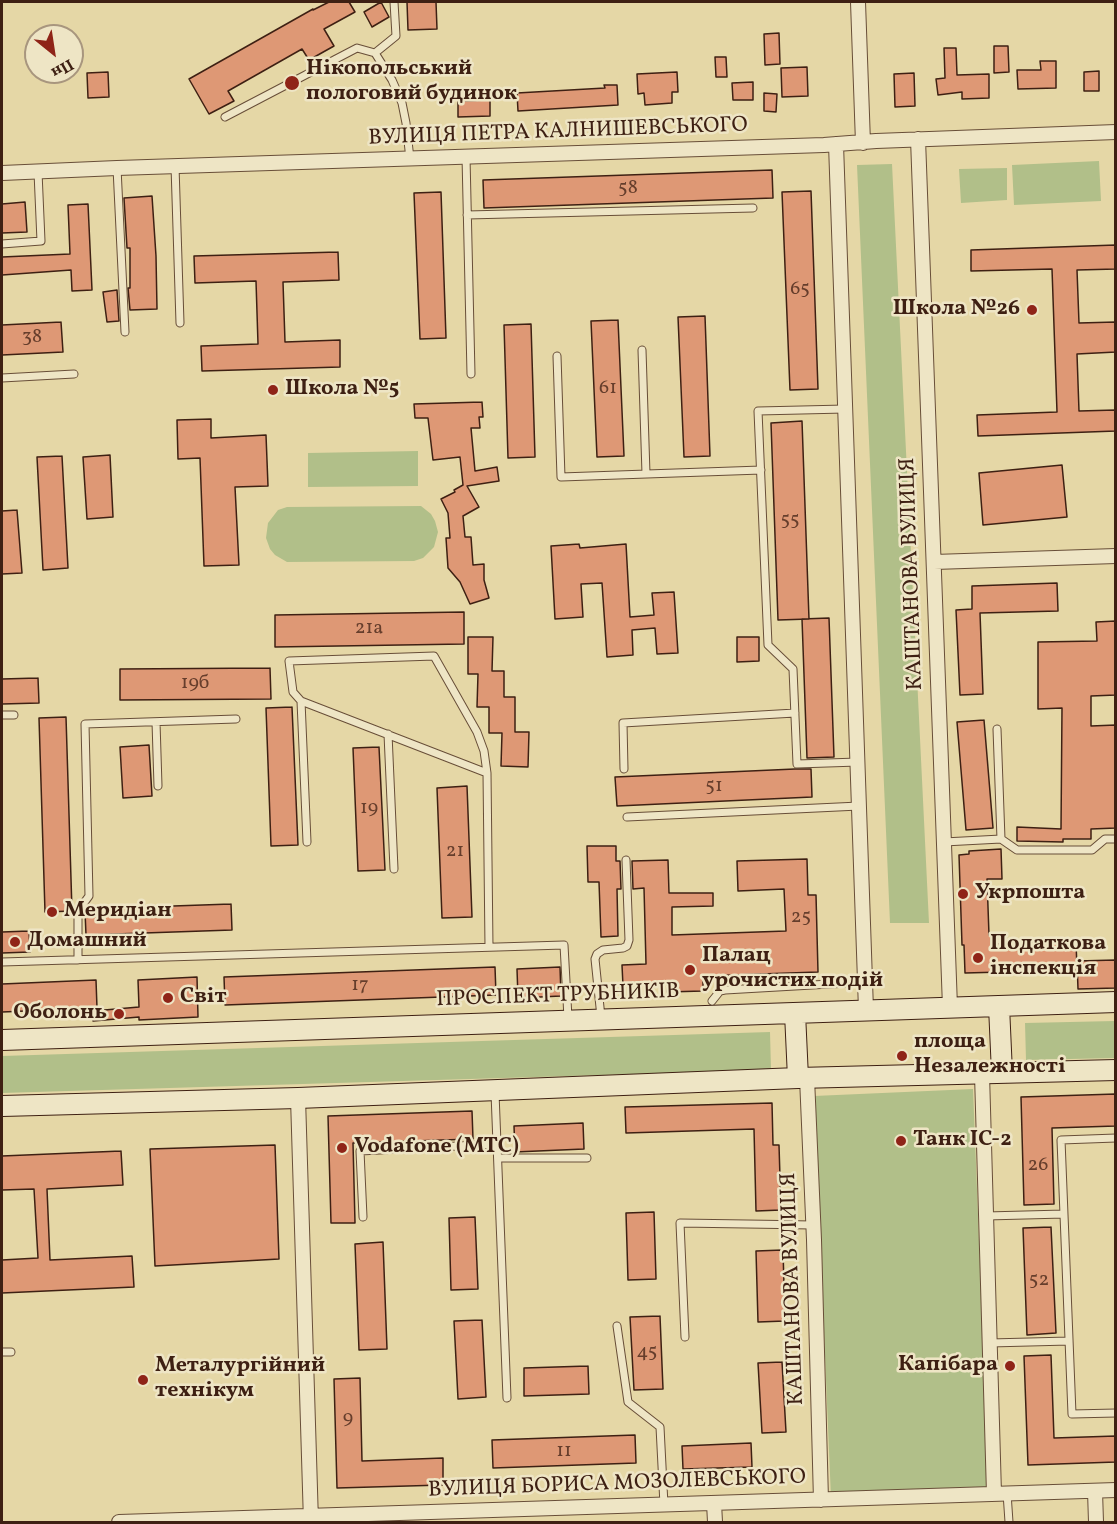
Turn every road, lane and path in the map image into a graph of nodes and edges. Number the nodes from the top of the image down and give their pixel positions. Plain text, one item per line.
1 (394, 2) edge
2 (858, 2) edge
3 (375, 53) junction
4 (225, 117) dead end
5 (1116, 132) edge
6 (918, 140) junction
7 (863, 143) junction
8 (836, 144) junction
9 (466, 157) junction
10 (410, 159) junction
11 (175, 166) junction
12 (117, 168) junction
13 (38, 172) junction
14 (2, 173) edge
15 (753, 208) dead end
16 (467, 215) junction
17 (2, 244) edge
18 (180, 323) dead end
19 (125, 332) dead end
20 (642, 350) dead end
21 (557, 356) dead end
22 (74, 374) dead end
23 (471, 374) dead end
24 (2, 378) edge
25 (845, 409) junction
26 (761, 470) junction
27 (646, 474) junction
28 (1116, 556) edge
29 (934, 562) junction
30 (301, 701) junction
31 (795, 713) junction
32 (2, 715) edge
33 (14, 715) dead end
34 (236, 719) dead end
35 (156, 722) junction
36 (997, 729) dead end
37 (388, 734) junction
38 (858, 762) junction
39 (624, 769) dead end
40 (487, 773) junction
41 (158, 786) dead end
42 (859, 806) junction
43 (627, 817) dead end
44 (1001, 839) junction
45 (1116, 839) edge
46 (307, 842) dead end
47 (944, 842) junction
48 (626, 861) dead end
49 (394, 869) dead end
50 (489, 947) junction
51 (78, 960) junction
52 (2, 962) edge
53 (865, 982) junction
54 (712, 1001) dead end
55 (1116, 1002) edge
56 (999, 1006) junction
57 (950, 1007) junction
58 (866, 1010) junction
59 (795, 1013) junction
60 (601, 1020) junction
61 (568, 1021) junction
62 (2, 1040) edge
63 (1116, 1070) edge
64 (1002, 1073) junction
65 (982, 1074) junction
66 (803, 1078) junction
67 (495, 1090) junction
68 (298, 1098) junction
69 (2, 1106) edge
70 (1116, 1138) edge
71 (497, 1144) junction
72 (498, 1158) junction
73 (587, 1158) dead end
74 (1064, 1214) junction
75 (986, 1216) junction
76 (363, 1217) dead end
77 (813, 1225) junction
78 (617, 1326) dead end
79 (685, 1337) dead end
80 (1069, 1341) junction
81 (990, 1343) junction
82 (2, 1352) edge
83 (11, 1352) dead end
84 (507, 1398) dead end
85 (1116, 1413) edge
86 (1116, 1490) edge
87 (1095, 1491) junction
88 (1001, 1494) junction
89 (821, 1500) junction
90 (714, 1503) junction
91 (664, 1505) junction
92 (509, 1516) edge
93 (311, 1519) edge
94 (119, 1522) edge
95 (152, 1522) edge
96 (715, 1522) edge
97 (1009, 1522) edge
98 (1096, 1522) edge

1 - 3 lane
2 - 7 street
3 - 4 lane
3 - 10 lane
5 - 6 street, ВУЛИЦЯ ПЕТРА КАЛНИШЕВСЬКОГО
6 - 7 street, ВУЛИЦЯ ПЕТРА КАЛНИШЕВСЬКОГО
6 - 29 street, КАШТАНОВА ВУЛИЦЯ
7 - 8 street, ВУЛИЦЯ ПЕТРА КАЛНИШЕВСЬКОГО
8 - 9 street, ВУЛИЦЯ ПЕТРА КАЛНИШЕВСЬКОГО
8 - 25 street
9 - 10 street, ВУЛИЦЯ ПЕТРА КАЛНИШЕВСЬКОГО
9 - 16 lane
10 - 11 street, ВУЛИЦЯ ПЕТРА КАЛНИШЕВСЬКОГО
11 - 12 street, ВУЛИЦЯ ПЕТРА КАЛНИШЕВСЬКОГО
11 - 18 lane
12 - 13 street, ВУЛИЦЯ ПЕТРА КАЛНИШЕВСЬКОГО
12 - 19 lane
13 - 14 street, ВУЛИЦЯ ПЕТРА КАЛНИШЕВСЬКОГО
13 - 17 lane
15 - 16 lane
16 - 23 lane
20 - 27 lane
21 - 27 lane
22 - 24 lane
25 - 26 lane
25 - 38 street
26 - 27 lane
26 - 31 lane
28 - 29 street
29 - 47 street, КАШТАНОВА ВУЛИЦЯ
30 - 37 lane
30 - 40 lane
30 - 46 lane
31 - 38 lane
31 - 39 lane
32 - 33 lane
34 - 35 lane
35 - 41 lane
35 - 51 lane
36 - 44 lane
37 - 40 lane
37 - 49 lane
38 - 42 street
40 - 50 lane
42 - 43 lane
42 - 53 street
44 - 45 lane
44 - 47 lane
47 - 57 street, КАШТАНОВА ВУЛИЦЯ
48 - 60 lane
50 - 51 lane
50 - 61 lane
51 - 52 lane
53 - 54 lane
53 - 58 street
55 - 56 main road, ПРОСПЕКТ ТРУБНИКІВ
56 - 57 main road, ПРОСПЕКТ ТРУБНИКІВ
56 - 64 main road
57 - 58 main road, ПРОСПЕКТ ТРУБНИКІВ
58 - 59 main road, ПРОСПЕКТ ТРУБНИКІВ
59 - 60 main road, ПРОСПЕКТ ТРУБНИКІВ
59 - 66 main road
60 - 61 main road, ПРОСПЕКТ ТРУБНИКІВ
61 - 62 main road, ПРОСПЕКТ ТРУБНИКІВ
63 - 64 main road
64 - 65 main road
65 - 66 main road
65 - 75 street
66 - 67 main road
66 - 77 street, КАШТАНОВА ВУЛИЦЯ
67 - 68 main road
67 - 71 lane
68 - 69 main road
68 - 93 street
70 - 74 lane
71 - 72 lane
71 - 76 lane
72 - 73 lane
72 - 84 lane
74 - 75 lane
74 - 80 lane
75 - 81 street
77 - 79 lane
77 - 89 street, КАШТАНОВА ВУЛИЦЯ
78 - 91 lane
80 - 81 lane
80 - 85 lane
81 - 88 street
82 - 83 lane
86 - 87 street, ВУЛИЦЯ БОРИСА МОЗОЛЕВСЬКОГО
87 - 88 street, ВУЛИЦЯ БОРИСА МОЗОЛЕВСЬКОГО
87 - 98 street
88 - 89 street, ВУЛИЦЯ БОРИСА МОЗОЛЕВСЬКОГО
88 - 97 lane
89 - 90 street, ВУЛИЦЯ БОРИСА МОЗОЛЕВСЬКОГО
90 - 91 street, ВУЛИЦЯ БОРИСА МОЗОЛЕВСЬКОГО
90 - 96 street
91 - 92 street, ВУЛИЦЯ БОРИСА МОЗОЛЕВСЬКОГО
92 - 93 street, ВУЛИЦЯ БОРИСА МОЗОЛЕВСЬКОГО
93 - 95 street, ВУЛИЦЯ БОРИСА МОЗОЛЕВСЬКОГО
94 - 95 street, ВУЛИЦЯ БОРИСА МОЗОЛЕВСЬКОГО

